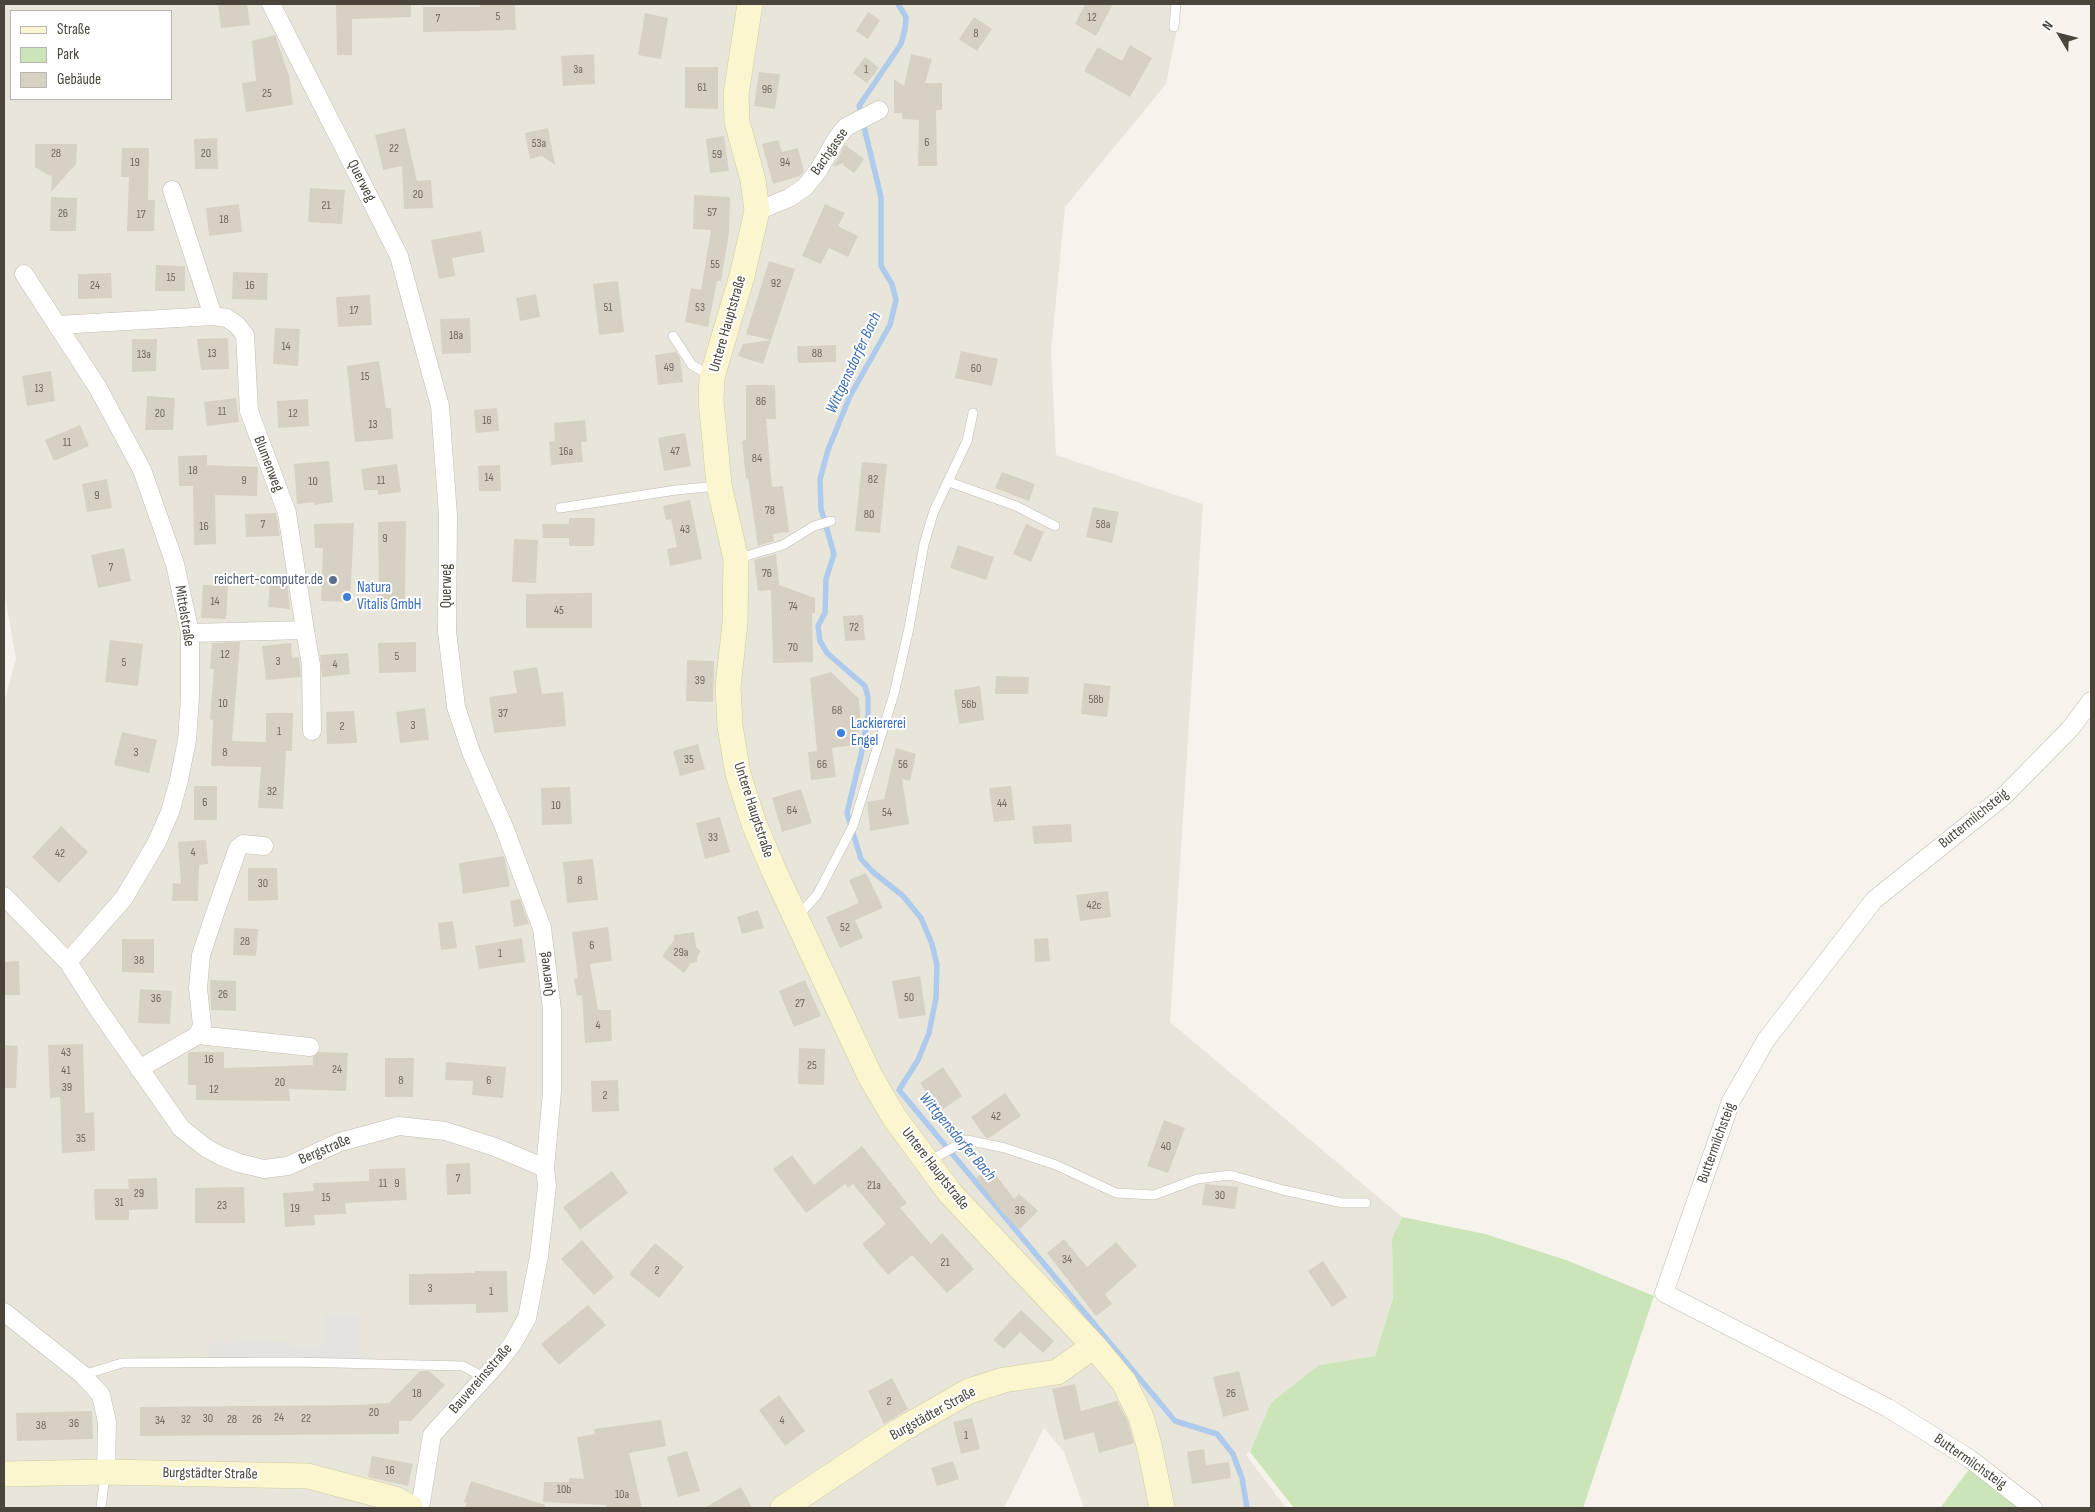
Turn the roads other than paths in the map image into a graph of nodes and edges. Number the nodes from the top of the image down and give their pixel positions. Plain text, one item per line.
1 (271, 4) edge
2 (750, 4) edge
3 (1176, 4) edge
4 (1174, 27) dead end
5 (867, 115) dead end
6 (172, 190) dead end
7 (757, 211) junction
8 (24, 274) dead end
9 (213, 316) junction
10 (58, 325) junction
11 (673, 336) dead end
12 (712, 376) junction
13 (974, 414) dead end
14 (949, 482) junction
15 (719, 486) junction
16 (560, 508) dead end
17 (831, 521) dead end
18 (1055, 526) dead end
19 (736, 559) junction
20 (306, 630) junction
21 (190, 633) junction
22 (2091, 701) edge
23 (312, 731) dead end
24 (264, 846) dead end
25 (4, 896) edge
26 (797, 917) junction
27 (68, 962) junction
28 (198, 1035) junction
29 (310, 1047) dead end
30 (140, 1069) junction
31 (932, 1159) junction
32 (546, 1168) junction
33 (547, 1186) joint
34 (1366, 1203) dead end
35 (4, 1312) edge
36 (1094, 1346) junction
37 (83, 1375) junction
38 (485, 1378) junction
39 (106, 1472) junction
40 (4, 1474) edge
41 (101, 1508) edge
42 (411, 1508) edge
43 (420, 1508) edge
44 (783, 1508) edge
45 (1162, 1508) edge
46 (2033, 1508) edge

1 - 32 street, Querweg
2 - 7 street, Untere Hauptstraße
3 - 4 lane
5 - 7 street, Bachgasse
6 - 9 street
7 - 12 street, Untere Hauptstraße
8 - 10 street, Mittelstraße
9 - 10 street, Blumenweg
9 - 20 street, Blumenweg
10 - 21 street, Mittelstraße
11 - 12 lane
12 - 15 street, Untere Hauptstraße
13 - 14 lane
14 - 18 lane
14 - 26 lane
15 - 16 lane
15 - 19 street, Untere Hauptstraße
17 - 19 lane
19 - 26 street, Untere Hauptstraße
20 - 21 street
20 - 23 street, Blumenweg
21 - 27 street, Mittelstraße
22 - 46 street, Buttermilchsteig
24 - 28 street
25 - 27 street, Bergstraße
26 - 31 street, Untere Hauptstraße
27 - 30 street, Bergstraße
28 - 29 street
28 - 30 street
30 - 32 street, Bergstraße
31 - 34 lane
31 - 36 street, Untere Hauptstraße
32 - 33 street, Querweg
33 - 38 street, Bauvereinsstraße
35 - 37 street
36 - 44 street, Burgstädter Straße
36 - 45 street, Untere Hauptstraße
37 - 38 lane
37 - 39 street
38 - 43 street, Bauvereinsstraße
39 - 40 street, Burgstädter Straße
39 - 41 lane
39 - 42 street, Burgstädter Straße

